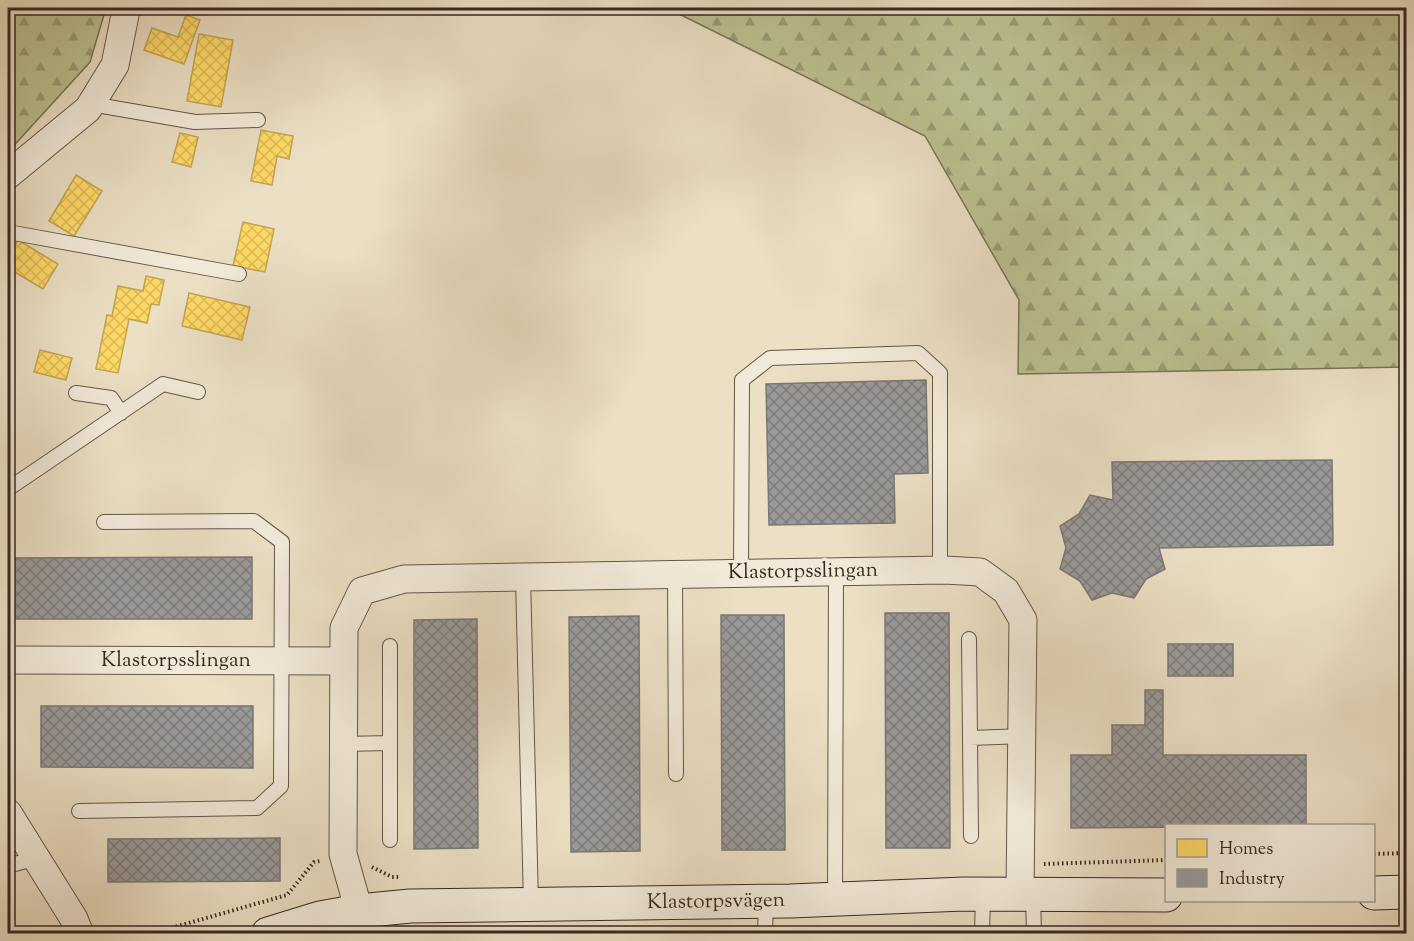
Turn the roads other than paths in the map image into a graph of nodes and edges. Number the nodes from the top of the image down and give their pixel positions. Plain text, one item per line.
1 (124, 8) edge
2 (91, 104) junction
3 (258, 120) dead end
4 (8, 175) edge
5 (8, 232) edge
6 (239, 274) dead end
7 (198, 392) dead end
8 (76, 393) dead end
9 (121, 412) junction
10 (8, 489) edge
11 (104, 522) dead end
12 (940, 570) junction
13 (836, 572) junction
14 (741, 573) junction
15 (675, 574) junction
16 (523, 577) junction
17 (969, 639) dead end
18 (390, 646) dead end
19 (8, 660) edge
20 (281, 661) junction
21 (344, 661) junction
22 (1022, 736) junction
23 (970, 738) junction
24 (390, 743) junction
25 (344, 744) junction
26 (676, 774) dead end
27 (79, 811) dead end
28 (8, 813) edge
29 (971, 836) dead end
30 (390, 840) dead end
31 (36, 858) junction
32 (8, 866) edge
33 (1407, 892) edge
34 (1375, 893) edge
35 (983, 894) junction
36 (1027, 894) junction
37 (1165, 894) edge
38 (835, 899) junction
39 (766, 901) junction
40 (531, 904) junction
41 (359, 911) junction
42 (80, 933) edge
43 (268, 933) edge
44 (765, 933) edge
45 (982, 933) edge
46 (1034, 933) edge

1 - 2 street
2 - 3 lane
2 - 4 street
5 - 6 lane
7 - 9 lane
8 - 9 lane
9 - 10 lane
11 - 20 lane
12 - 13 street, Klastorpsslingan
12 - 14 lane
12 - 22 street, Klastorpsslingan
13 - 14 street, Klastorpsslingan
13 - 38 lane
14 - 15 street, Klastorpsslingan
15 - 16 street, Klastorpsslingan
15 - 26 lane
16 - 21 street, Klastorpsslingan
16 - 40 lane
17 - 23 lane
18 - 24 lane
19 - 20 street, Klastorpsslingan
20 - 21 street, Klastorpsslingan
20 - 27 lane
21 - 25 street, Klastorpsslingan
22 - 23 lane
22 - 36 street, Klastorpsslingan
23 - 29 lane
24 - 25 lane
24 - 30 lane
25 - 41 street, Klastorpsslingan
28 - 31 street
31 - 32 lane
31 - 42 street
33 - 34 street
35 - 36 street, Klastorpsvägen
35 - 38 street, Klastorpsvägen
35 - 45 lane
36 - 37 street, Klastorpsvägen
36 - 46 lane
38 - 39 street, Klastorpsvägen
39 - 40 street, Klastorpsvägen
39 - 44 lane
40 - 41 street, Klastorpsvägen
41 - 43 street, Klastorpsvägen

